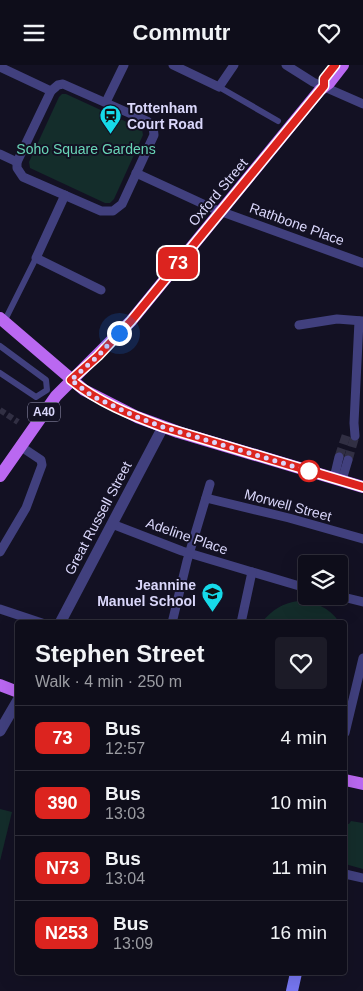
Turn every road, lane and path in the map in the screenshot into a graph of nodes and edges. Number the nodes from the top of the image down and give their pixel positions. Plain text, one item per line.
1 (124, 65) edge
2 (174, 65) edge
3 (234, 65) edge
4 (286, 65) edge
5 (335, 65) edge
6 (343, 65) edge
7 (0, 67) edge
8 (324, 86) junction
9 (220, 87) junction
10 (51, 91) junction
11 (106, 102) junction
12 (363, 104) edge
13 (278, 121) dead end
14 (0, 154) edge
15 (17, 162) junction
16 (136, 173) junction
17 (65, 195) junction
18 (218, 210) junction
19 (36, 258) junction
20 (363, 263) edge
21 (101, 290) dead end
22 (3, 318) edge
23 (361, 321) edge
24 (299, 325) dead end
25 (0, 346) edge
26 (0, 373) edge
27 (71, 380) junction
28 (163, 427) junction
29 (351, 435) tunnel mouth
30 (20, 446) junction
31 (344, 458) tunnel mouth
32 (0, 476) edge
33 (338, 479) junction
34 (210, 484) dead end
35 (363, 487) edge
36 (206, 498) junction
37 (112, 524) junction
38 (363, 539) edge
39 (0, 552) edge
40 (190, 552) junction
41 (252, 572) junction
42 (298, 586) edge
43 (348, 598) edge
44 (363, 602) edge
45 (0, 609) edge
46 (33, 620) edge
47 (62, 620) edge
48 (173, 620) edge
49 (242, 620) edge
50 (363, 658) edge
51 (0, 685) edge
52 (15, 692) edge
53 (15, 705) edge
54 (347, 725) edge
55 (0, 731) edge
56 (347, 780) edge
57 (363, 784) edge
58 (347, 874) edge
59 (363, 878) edge
60 (296, 975) edge
61 (292, 991) edge

1 - 11 street
2 - 9 street
3 - 9 street
4 - 8 street
5 - 8 main road, Oxford Street / A40
6 - 8 main road, Oxford Street / A40
7 - 10 street
8 - 12 street
8 - 18 main road, Oxford Street / A40
9 - 13 street
10 - 11 street
10 - 15 street
11 - 16 street
14 - 15 street
15 - 17 street
16 - 17 street
16 - 18 street, Rathbone Place
17 - 19 street
18 - 20 street, Rathbone Place
18 - 27 main road, Oxford Street / A40
19 - 21 street
19 - 22 street
22 - 27 main road
23 - 24 street
23 - 29 street
25 - 26 street
27 - 28 main road
27 - 30 main road, A40
28 - 33 main road
28 - 37 street, Great Russell Street
30 - 32 main road, A40
30 - 39 street
31 - 33 street
33 - 35 main road
34 - 36 street
36 - 38 street, Morwell Street
36 - 40 street
37 - 40 street, Adeline Place
37 - 47 street, Great Russell Street
40 - 41 street, Adeline Place
40 - 48 street
41 - 42 street, Adeline Place
41 - 49 street
43 - 44 street
45 - 46 street
50 - 54 street
51 - 52 main road
53 - 55 street
56 - 57 main road
58 - 59 street
60 - 61 main road

